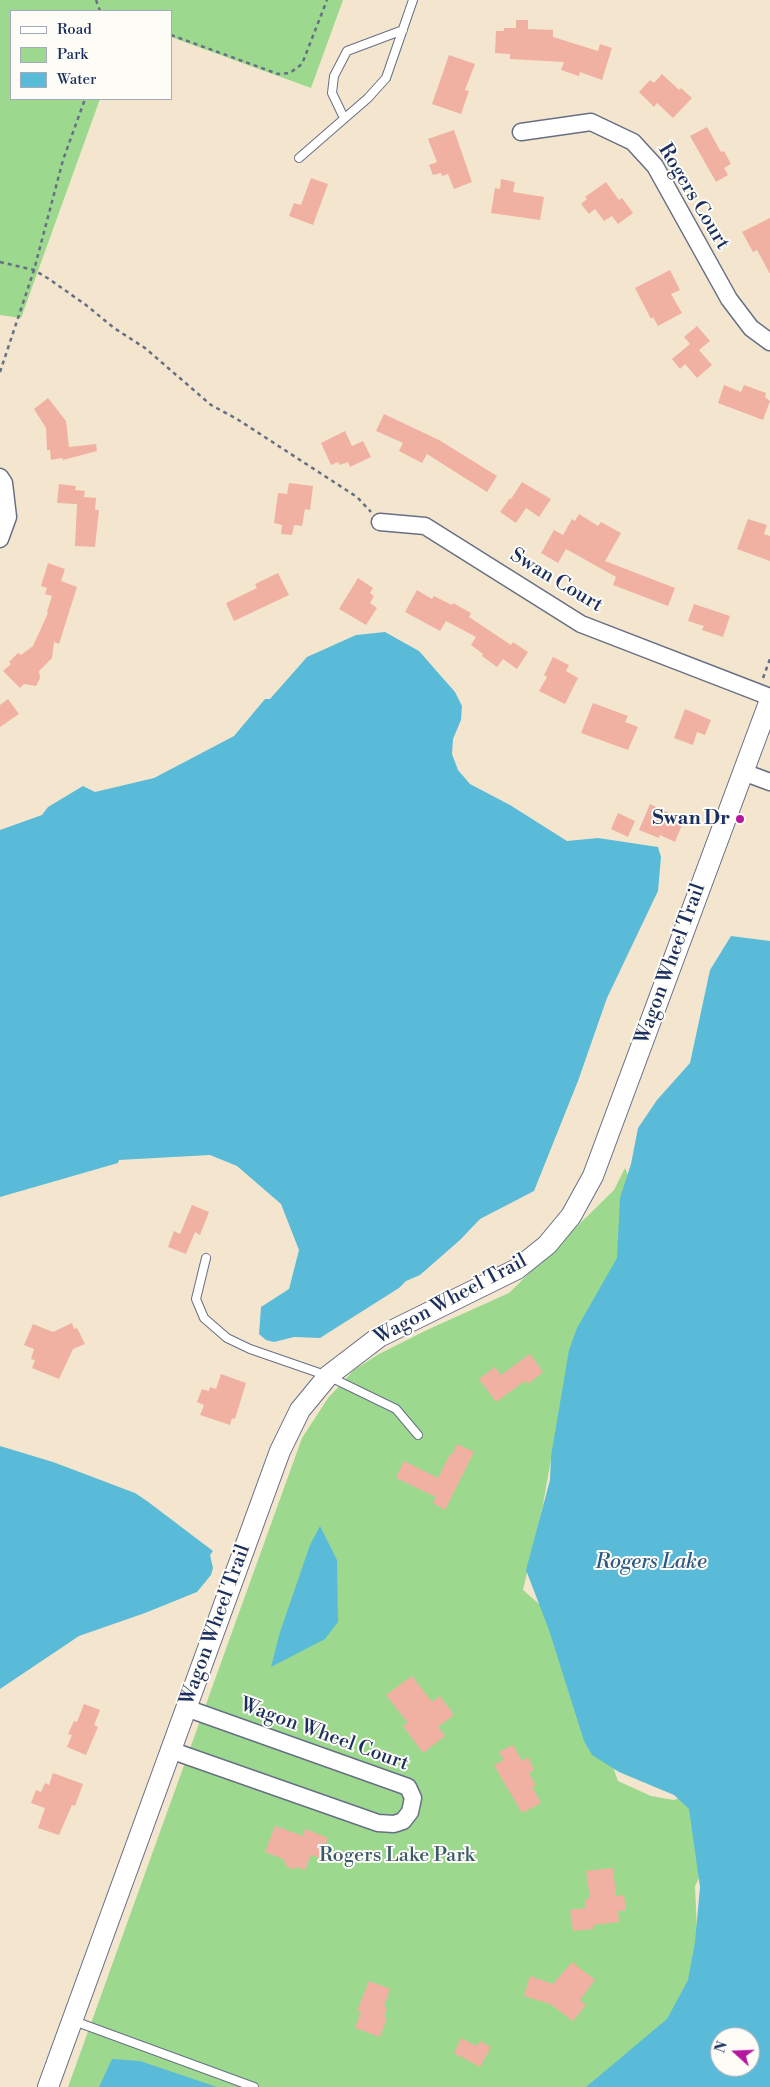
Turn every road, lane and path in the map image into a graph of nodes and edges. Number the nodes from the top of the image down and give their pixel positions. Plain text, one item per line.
1 (327, 0) edge
2 (413, 0) edge
3 (403, 30) junction
4 (172, 35) edge
5 (85, 100) edge
6 (344, 118) junction
7 (521, 132) dead end
8 (299, 158) dead end
9 (0, 262) edge
10 (34, 270) junction
11 (770, 342) edge
12 (0, 372) edge
13 (0, 478) edge
14 (380, 522) joint
15 (0, 539) edge
16 (770, 659) edge
17 (766, 696) edge
18 (743, 772) junction
19 (770, 782) edge
20 (206, 1258) dead end
21 (328, 1376) junction
22 (418, 1435) dead end
23 (186, 1708) junction
24 (170, 1750) junction
25 (72, 2020) junction
26 (48, 2087) edge
27 (254, 2087) edge

1 - 4 path
2 - 3 lane
3 - 6 lane
3 - 6 lane
5 - 10 path
6 - 8 lane
7 - 11 street, Rogers Court
9 - 10 path
10 - 12 path
10 - 14 path
13 - 15 street
14 - 17 street, Swan Court
16 - 17 path
17 - 18 street, Wagon Wheel Trail
18 - 19 street
18 - 21 street, Wagon Wheel Trail
20 - 21 lane
21 - 22 lane
21 - 23 street, Wagon Wheel Trail
23 - 24 street, Wagon Wheel Trail
23 - 24 street, Wagon Wheel Court
24 - 25 street, Wagon Wheel Trail
25 - 26 street, Wagon Wheel Trail
25 - 27 lane

